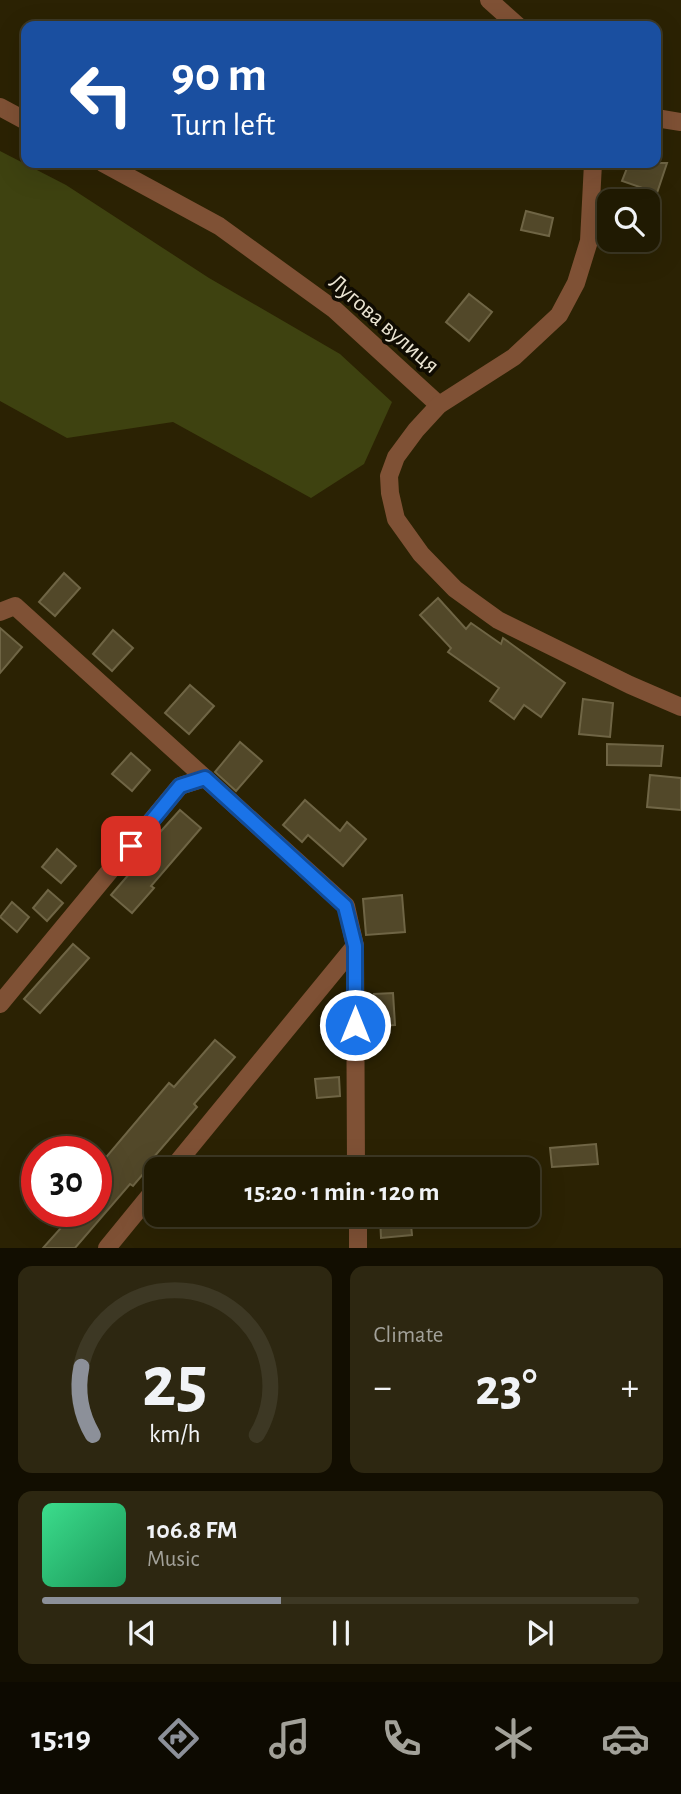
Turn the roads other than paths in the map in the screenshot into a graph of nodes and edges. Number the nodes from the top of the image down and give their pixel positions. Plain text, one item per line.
1 (489, 0) edge
2 (512, 21) edge
3 (0, 107) edge
4 (21, 118) edge
5 (661, 119) edge
6 (681, 122) edge
7 (112, 168) edge
8 (593, 168) edge
9 (439, 405) junction
10 (0, 593) edge
11 (8, 609) edge
12 (681, 708) edge
13 (205, 778) junction
14 (355, 946) junction
15 (0, 1004) edge
16 (182, 1157) edge
17 (356, 1157) edge
18 (144, 1203) edge
19 (358, 1227) edge
20 (107, 1248) edge
21 (358, 1248) edge

1 - 2 street
3 - 4 street
5 - 6 street
7 - 9 street, Лугова вулиця
8 - 9 street
9 - 12 street, Лугова вулиця
10 - 11 street
11 - 13 street
13 - 14 street
13 - 15 street
14 - 16 street
14 - 17 street
18 - 20 street
19 - 21 street

